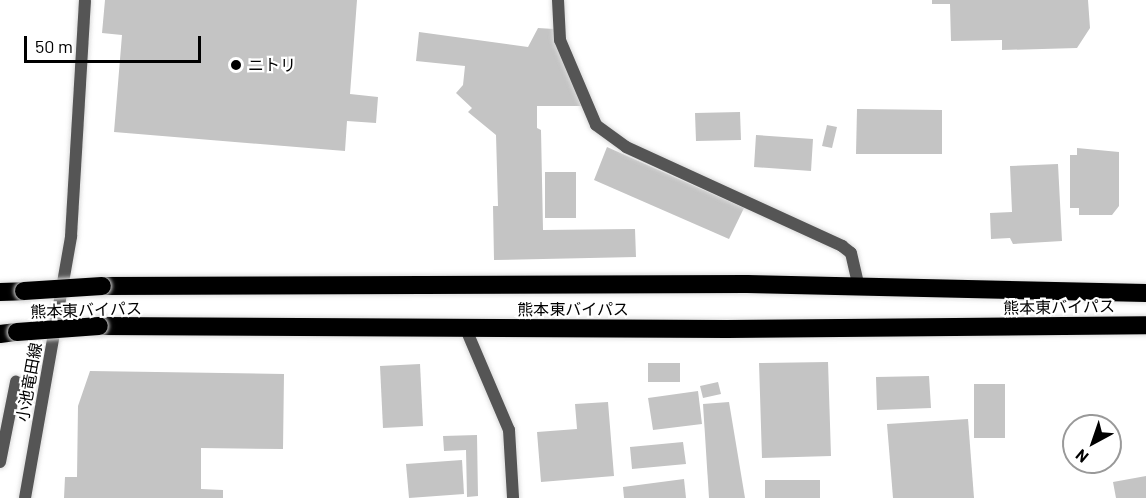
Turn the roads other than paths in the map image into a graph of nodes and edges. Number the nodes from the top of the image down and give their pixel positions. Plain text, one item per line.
1 (85, 0) edge
2 (558, 0) edge
3 (859, 287) junction
4 (0, 292) edge
5 (1146, 293) edge
6 (1146, 325) edge
7 (465, 327) junction
8 (8, 333) edge
9 (16, 382) dead end
10 (0, 465) edge
11 (25, 498) edge
12 (513, 498) edge

1 - 11 street, 小池竜田線
2 - 3 street
3 - 4 highway, 熊本東バイパス, bridge
3 - 5 highway, 熊本東バイパス
6 - 7 highway, 熊本東バイパス
7 - 8 highway, 熊本東バイパス, bridge
7 - 12 street
9 - 10 street

